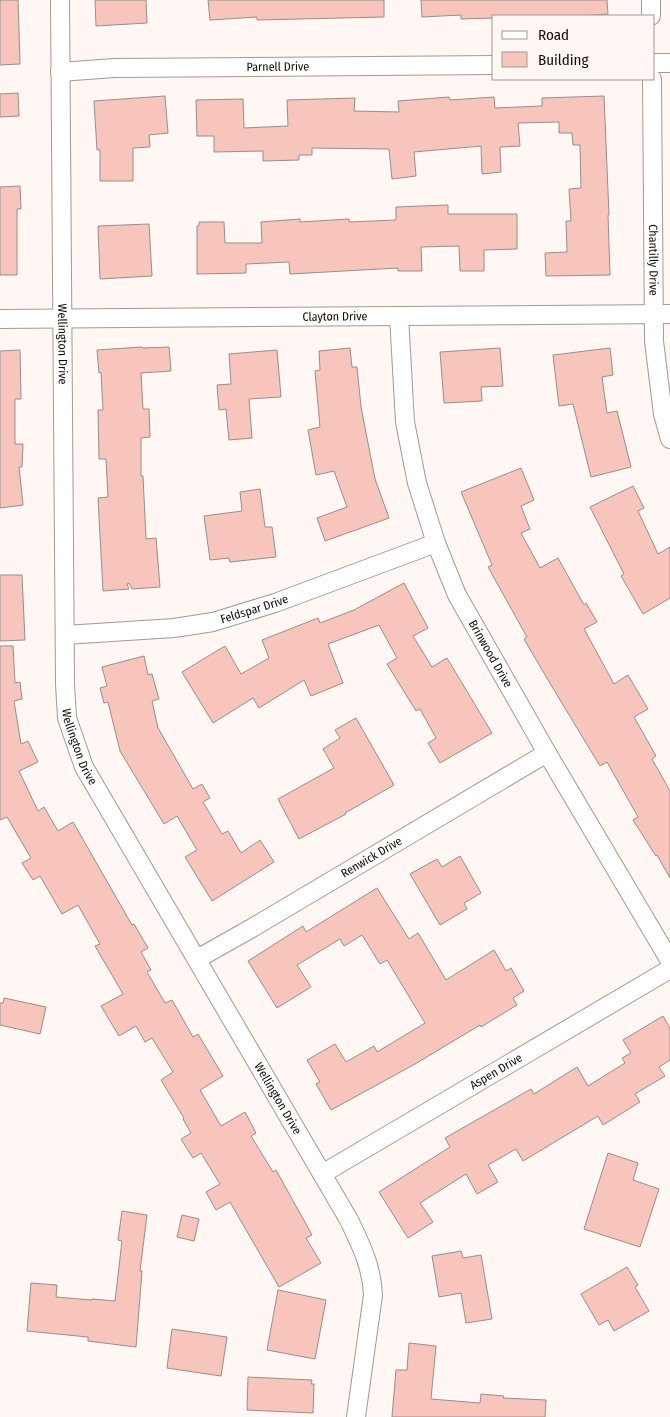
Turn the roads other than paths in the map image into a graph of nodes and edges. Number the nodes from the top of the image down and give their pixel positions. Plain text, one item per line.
1 (60, 0) edge
2 (651, 0) edge
3 (651, 15) edge
4 (655, 63) edge
5 (670, 63) edge
6 (492, 65) edge
7 (60, 72) junction
8 (652, 80) edge
9 (662, 314) edge
10 (399, 316) junction
11 (0, 319) edge
12 (62, 319) junction
13 (670, 439) edge
14 (436, 543) junction
15 (65, 635) junction
16 (547, 753) junction
17 (197, 959) junction
18 (670, 961) edge
19 (670, 969) edge
20 (322, 1174) junction
21 (356, 1417) edge

1 - 7 street, Wellington Drive
2 - 3 street
4 - 5 street
6 - 7 street, Parnell Drive
7 - 12 street, Wellington Drive
8 - 9 street, Chantilly Drive
9 - 10 street, Clayton Drive
9 - 13 street, Chantilly Drive
10 - 12 street, Clayton Drive
10 - 14 street, Brinwood Drive
11 - 12 street, Clayton Drive
12 - 15 street, Wellington Drive
14 - 15 street, Feldspar Drive
14 - 16 street, Brinwood Drive
15 - 17 street, Wellington Drive
16 - 17 street, Renwick Drive
16 - 18 street, Brinwood Drive
17 - 20 street, Wellington Drive
19 - 20 street, Aspen Drive
20 - 21 street, Wellington Drive

